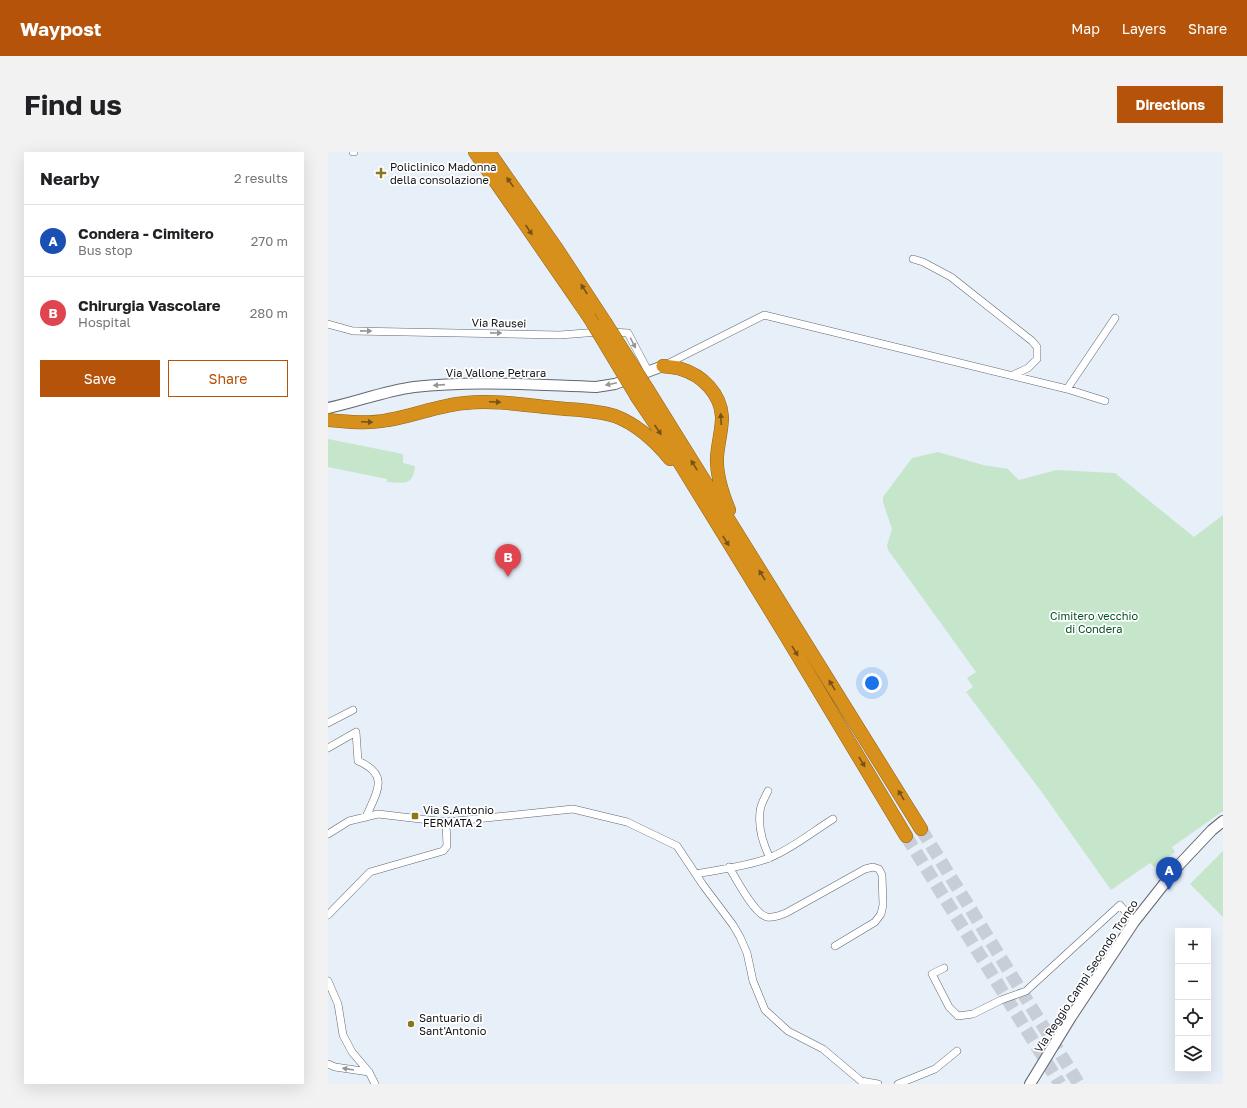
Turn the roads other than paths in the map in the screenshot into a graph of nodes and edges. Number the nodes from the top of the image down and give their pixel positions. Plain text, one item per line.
1 (475, 152) edge
2 (489, 152) edge
3 (913, 259) dead end
4 (1115, 318) dead end
5 (328, 324) edge
6 (663, 366) junction
7 (648, 371) junction
8 (1013, 375) junction
9 (1067, 389) junction
10 (1105, 401) dead end
11 (328, 408) edge
12 (328, 420) edge
13 (695, 490) junction
14 (746, 550) junction
15 (352, 710) dead end
16 (328, 723) edge
17 (328, 748) edge
18 (768, 791) dead end
19 (366, 817) junction
20 (833, 819) dead end
21 (1223, 821) edge
22 (446, 822) junction
23 (921, 829) tunnel mouth
24 (328, 834) edge
25 (906, 836) tunnel mouth
26 (770, 858) junction
27 (729, 867) junction
28 (696, 874) junction
29 (328, 915) edge
30 (1134, 922) junction
31 (835, 946) dead end
32 (944, 968) dead end
33 (328, 981) edge
34 (957, 1051) dead end
35 (328, 1064) edge
36 (369, 1072) junction
37 (375, 1084) edge
38 (878, 1084) edge
39 (898, 1084) edge
40 (1030, 1084) edge

1 -> 13 highway, bridge
14 -> 2 highway, bridge
3 - 8 street
4 - 9 street
5 -> 7 street, Via Rausei
6 - 7 street, Via Vallone Petrara
6 - 8 street
14 -> 6 highway
7 -> 11 street, Via Vallone Petrara
8 - 9 street
9 - 10 street
12 -> 13 highway
13 -> 25 highway
23 -> 14 highway
15 - 16 street
17 - 19 street
18 - 26 street
19 - 22 street
19 - 24 street
20 - 26 street
21 - 30 street, Via Reggio Campi Secondo Tronco
22 - 28 street
22 - 29 street
26 - 27 street
27 - 28 street
27 - 31 street
28 - 38 street
30 - 32 street
30 - 40 street, Via Reggio Campi Secondo Tronco
33 - 36 street
34 - 39 street
36 -> 35 street
36 - 37 street

